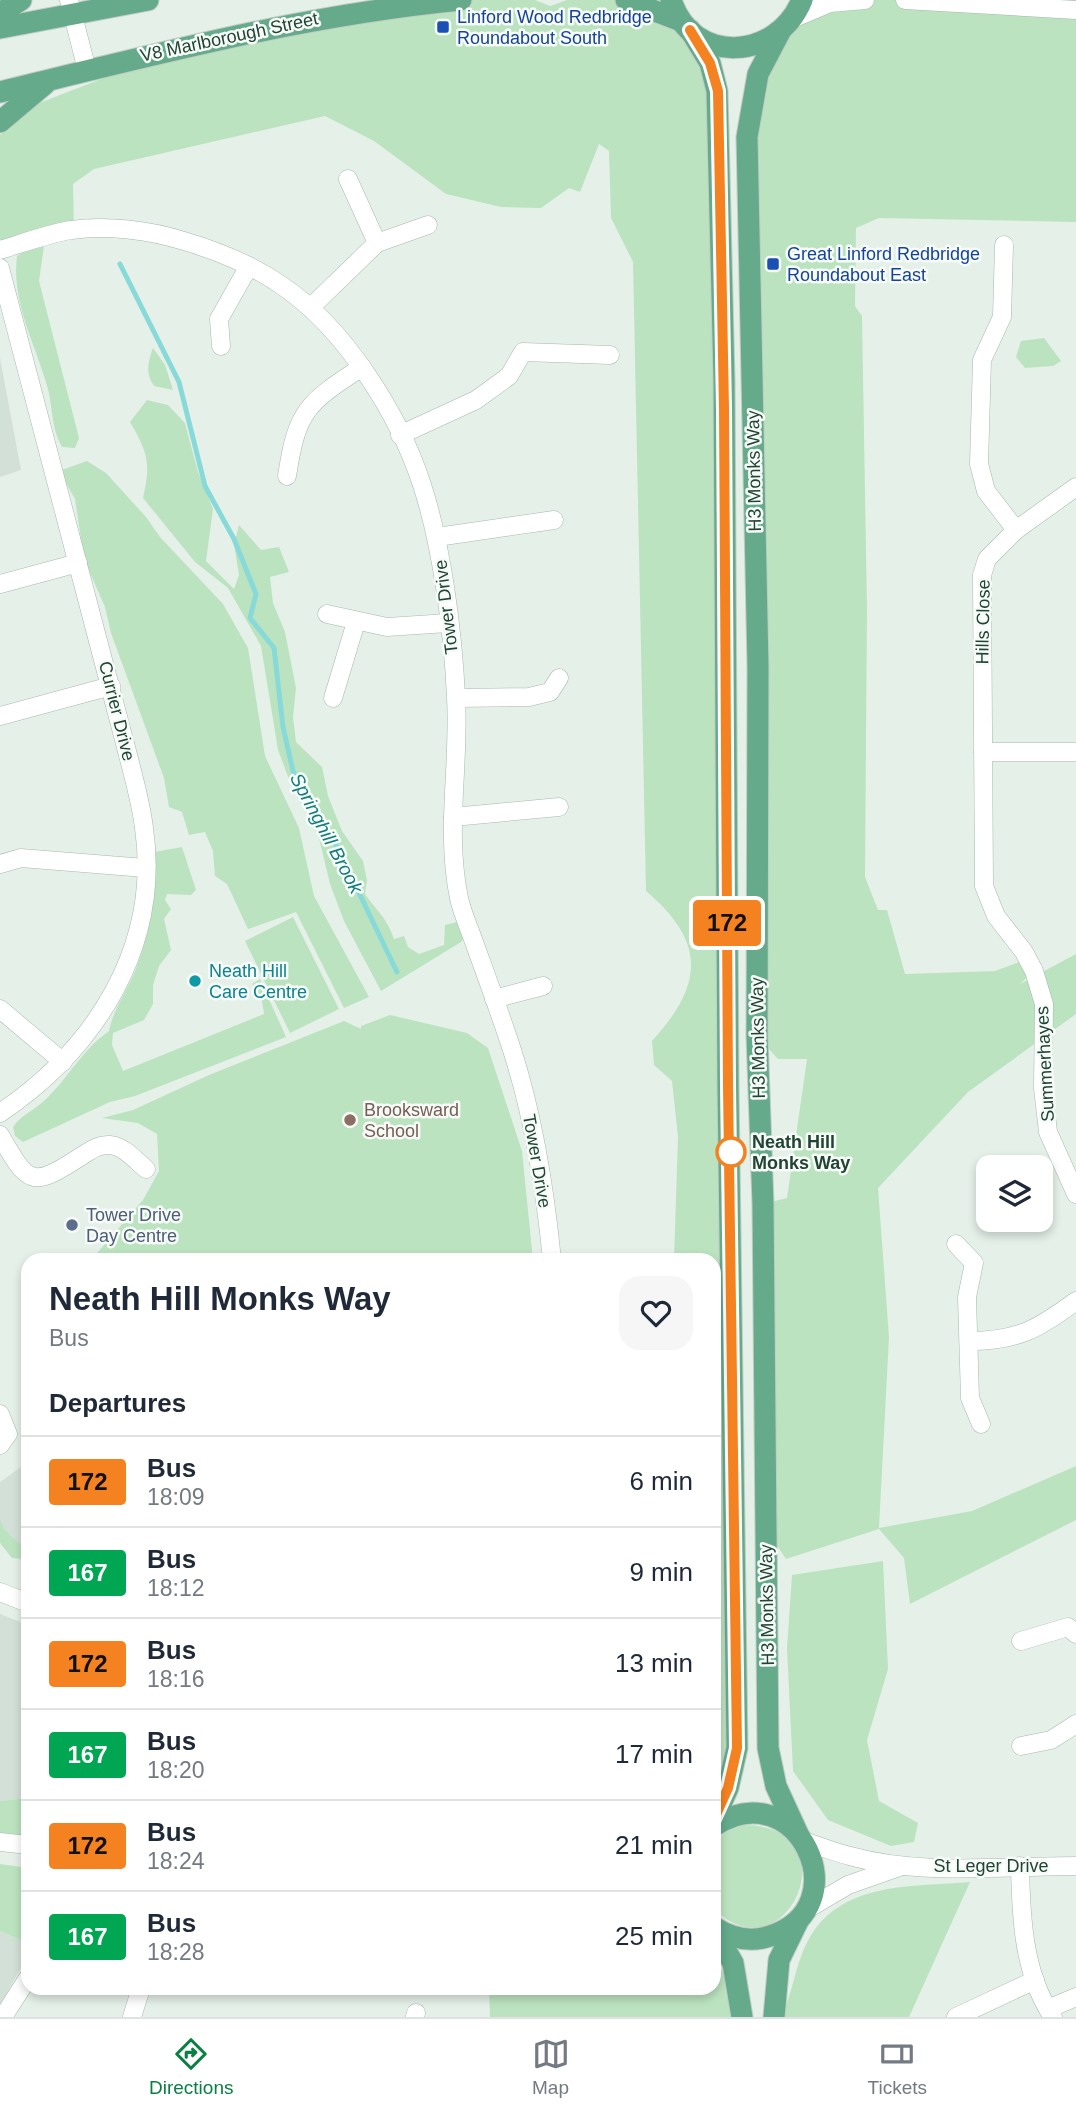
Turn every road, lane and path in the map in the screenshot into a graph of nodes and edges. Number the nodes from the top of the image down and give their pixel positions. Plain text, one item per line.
1 (21, 0) edge
2 (148, 0) edge
3 (461, 0) edge
4 (626, 0) edge
5 (671, 0) edge
6 (865, 0) edge
7 (905, 0) edge
8 (1029, 4) edge
9 (71, 6) edge
10 (1076, 10) edge
11 (0, 13) edge
12 (791, 17) edge
13 (685, 25) junction
14 (0, 28) edge
15 (87, 70) junction
16 (49, 80) junction
17 (0, 92) edge
18 (0, 122) edge
19 (348, 179) dead end
20 (428, 225) dead end
21 (377, 243) junction
22 (1004, 245) dead end
23 (0, 250) edge
24 (249, 266) junction
25 (0, 268) edge
26 (310, 308) junction
27 (8, 336) edge
28 (221, 346) dead end
29 (610, 355) dead end
30 (362, 367) junction
31 (400, 435) junction
32 (287, 475) dead end
33 (1076, 487) edge
34 (554, 520) dead end
35 (1016, 530) junction
36 (437, 537) junction
37 (78, 563) junction
38 (0, 584) edge
39 (327, 614) dead end
40 (356, 622) junction
41 (447, 623) junction
42 (559, 678) dead end
43 (111, 686) junction
44 (333, 698) dead end
45 (457, 698) junction
46 (0, 716) edge
47 (983, 752) junction
48 (1076, 752) edge
49 (559, 807) dead end
50 (453, 817) junction
51 (0, 864) edge
52 (145, 868) junction
53 (1034, 971) joint
54 (543, 986) dead end
55 (494, 999) junction
56 (0, 1009) edge
57 (63, 1062) junction
58 (0, 1114) edge
59 (0, 1135) edge
60 (146, 1169) dead end
61 (1076, 1194) edge
62 (956, 1244) dead end
63 (551, 1253) edge
64 (1076, 1301) edge
65 (969, 1341) junction
66 (0, 1414) edge
67 (981, 1424) dead end
68 (0, 1445) edge
69 (0, 1592) edge
70 (21, 1600) edge
71 (1072, 1630) edge
72 (1021, 1640) dead end
73 (1076, 1724) edge
74 (1021, 1746) dead end
75 (721, 1804) edge
76 (721, 1823) edge
77 (801, 1837) junction
78 (0, 1842) edge
79 (21, 1844) edge
80 (905, 1865) junction
81 (1020, 1866) junction
82 (1076, 1866) edge
83 (803, 1913) junction
84 (721, 1931) edge
85 (721, 1941) edge
86 (1035, 1980) junction
87 (21, 1989) edge
88 (139, 1995) edge
89 (1076, 1997) edge
90 (1051, 2013) edge
91 (3, 2017) edge
92 (132, 2017) edge
93 (742, 2017) edge
94 (774, 2017) edge
95 (956, 2017) edge

1 - 11 main road
2 - 9 main road
3 - 15 main road, V8 Marlborough Street
4 - 13 main road
5 - 13 main road, H3 Monks Way
6 - 12 street
7 - 8 street
8 - 10 street
9 - 14 main road
9 - 15 street
12 - 13 main road
12 - 77 main road, H3 Monks Way
13 - 75 main road, H3 Monks Way
15 - 16 main road, V8 Marlborough Street
16 - 17 main road, V8 Marlborough Street
16 - 18 main road
19 - 21 street
20 - 21 street
21 - 26 street
22 - 35 street
23 - 24 street, Tower Drive
24 - 26 street, Tower Drive
24 - 28 street
25 - 27 street, Currier Drive
26 - 30 street, Tower Drive
27 - 37 street, Currier Drive
29 - 31 street
30 - 31 street, Tower Drive
30 - 32 street
31 - 36 street, Tower Drive
33 - 35 street, Hills Close
34 - 36 street
35 - 47 street, Hills Close
36 - 41 street, Tower Drive
37 - 38 street
37 - 43 street, Currier Drive
39 - 40 street
40 - 41 street
40 - 44 street
41 - 45 street, Tower Drive
42 - 45 street
43 - 46 street
43 - 52 street, Currier Drive
45 - 50 street, Tower Drive
47 - 48 street
47 - 53 street, Hills Close
49 - 50 street
50 - 55 street, Tower Drive
51 - 52 street
52 - 57 street, Currier Drive
53 - 61 street, Summerhayes
54 - 55 street
55 - 63 street, Tower Drive
56 - 57 street
57 - 58 street, Currier Drive
59 - 60 street
62 - 65 street
64 - 65 street
65 - 67 street
66 - 68 street
69 - 70 street
71 - 72 street
73 - 74 street
76 - 77 main road
77 - 80 street, St Leger Drive
77 - 83 main road, H3 Monks Way
78 - 79 street
80 - 81 street, St Leger Drive
80 - 83 street, St Leger Drive
81 - 82 street, St Leger Drive
81 - 86 street
83 - 84 main road
83 - 94 main road
85 - 93 main road
86 - 90 street
86 - 95 street
87 - 91 street
88 - 92 street
89 - 90 street

